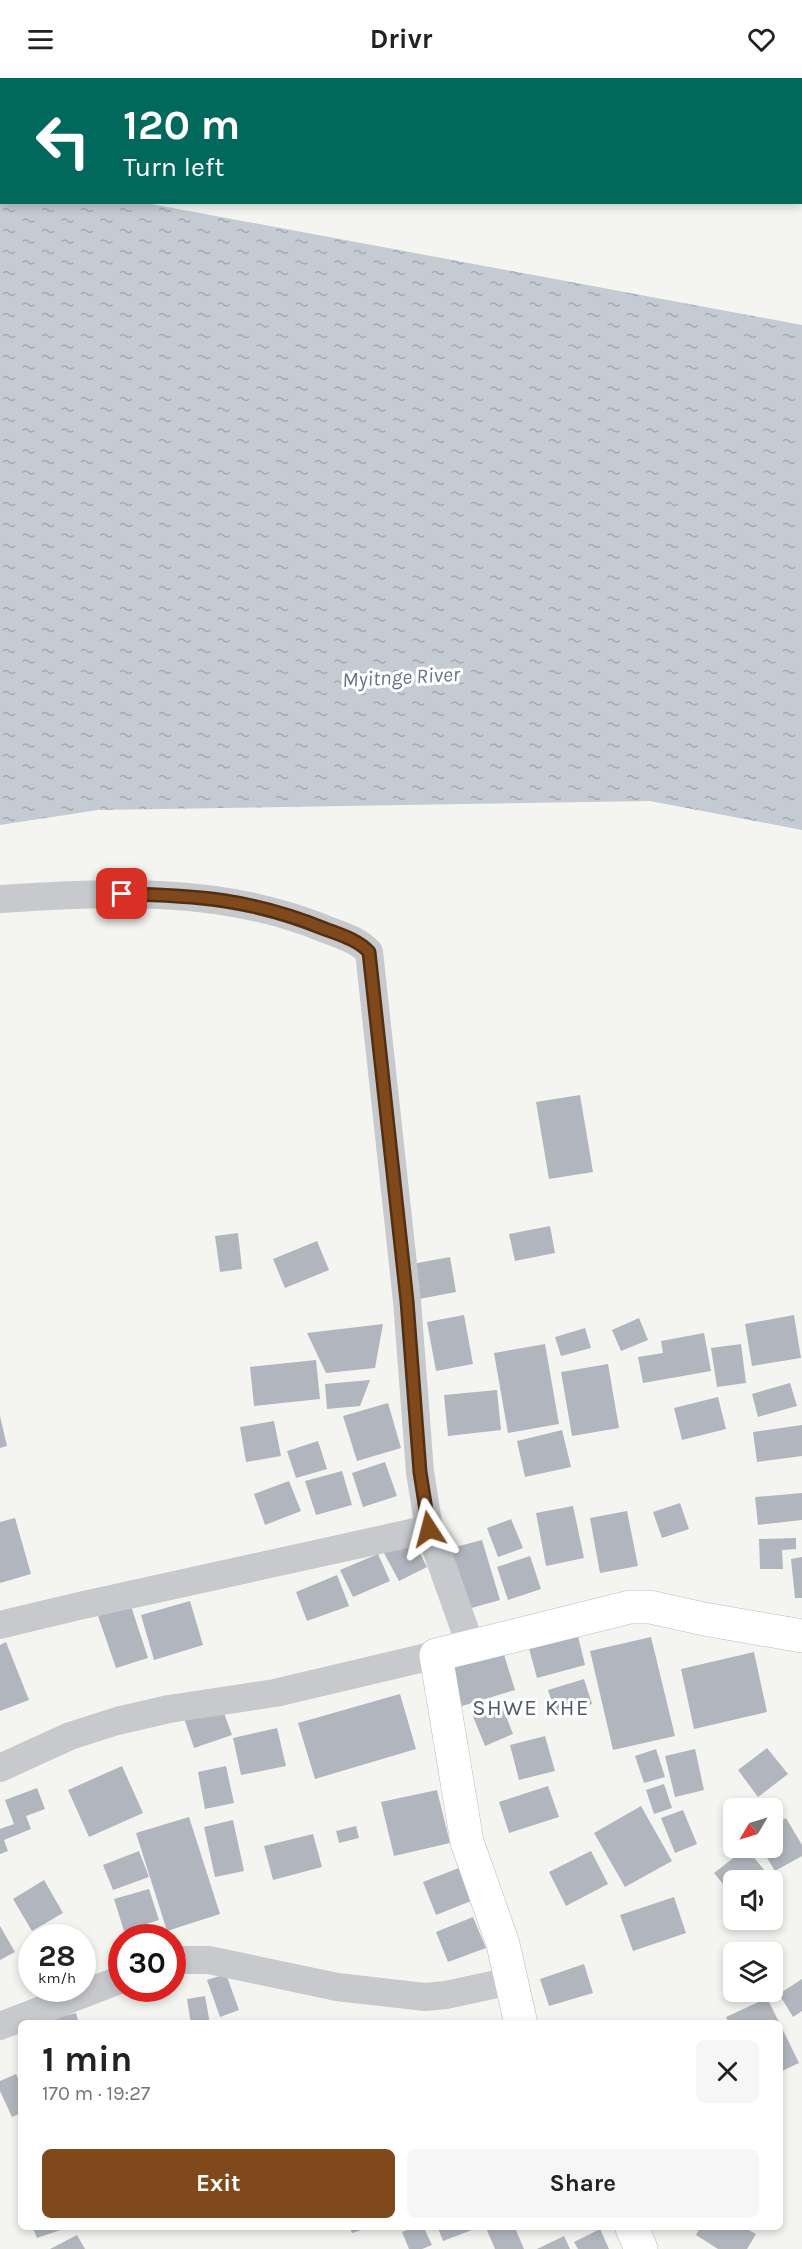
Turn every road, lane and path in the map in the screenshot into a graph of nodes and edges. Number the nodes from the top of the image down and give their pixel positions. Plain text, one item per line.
1 (0, 899) edge
2 (429, 1529) junction
3 (0, 1625) edge
4 (802, 1636) edge
5 (471, 1647) junction
6 (436, 1655) junction
7 (0, 1768) edge
8 (186, 1960) edge
9 (511, 1981) junction
10 (108, 1984) edge
11 (520, 2020) edge
12 (0, 2026) edge
13 (633, 2230) edge
14 (641, 2249) edge

1 - 2 street
2 - 3 street
2 - 5 street
4 - 5 street
5 - 6 street
6 - 7 street
6 - 9 street
8 - 9 street
9 - 11 street
10 - 12 street
13 - 14 street

